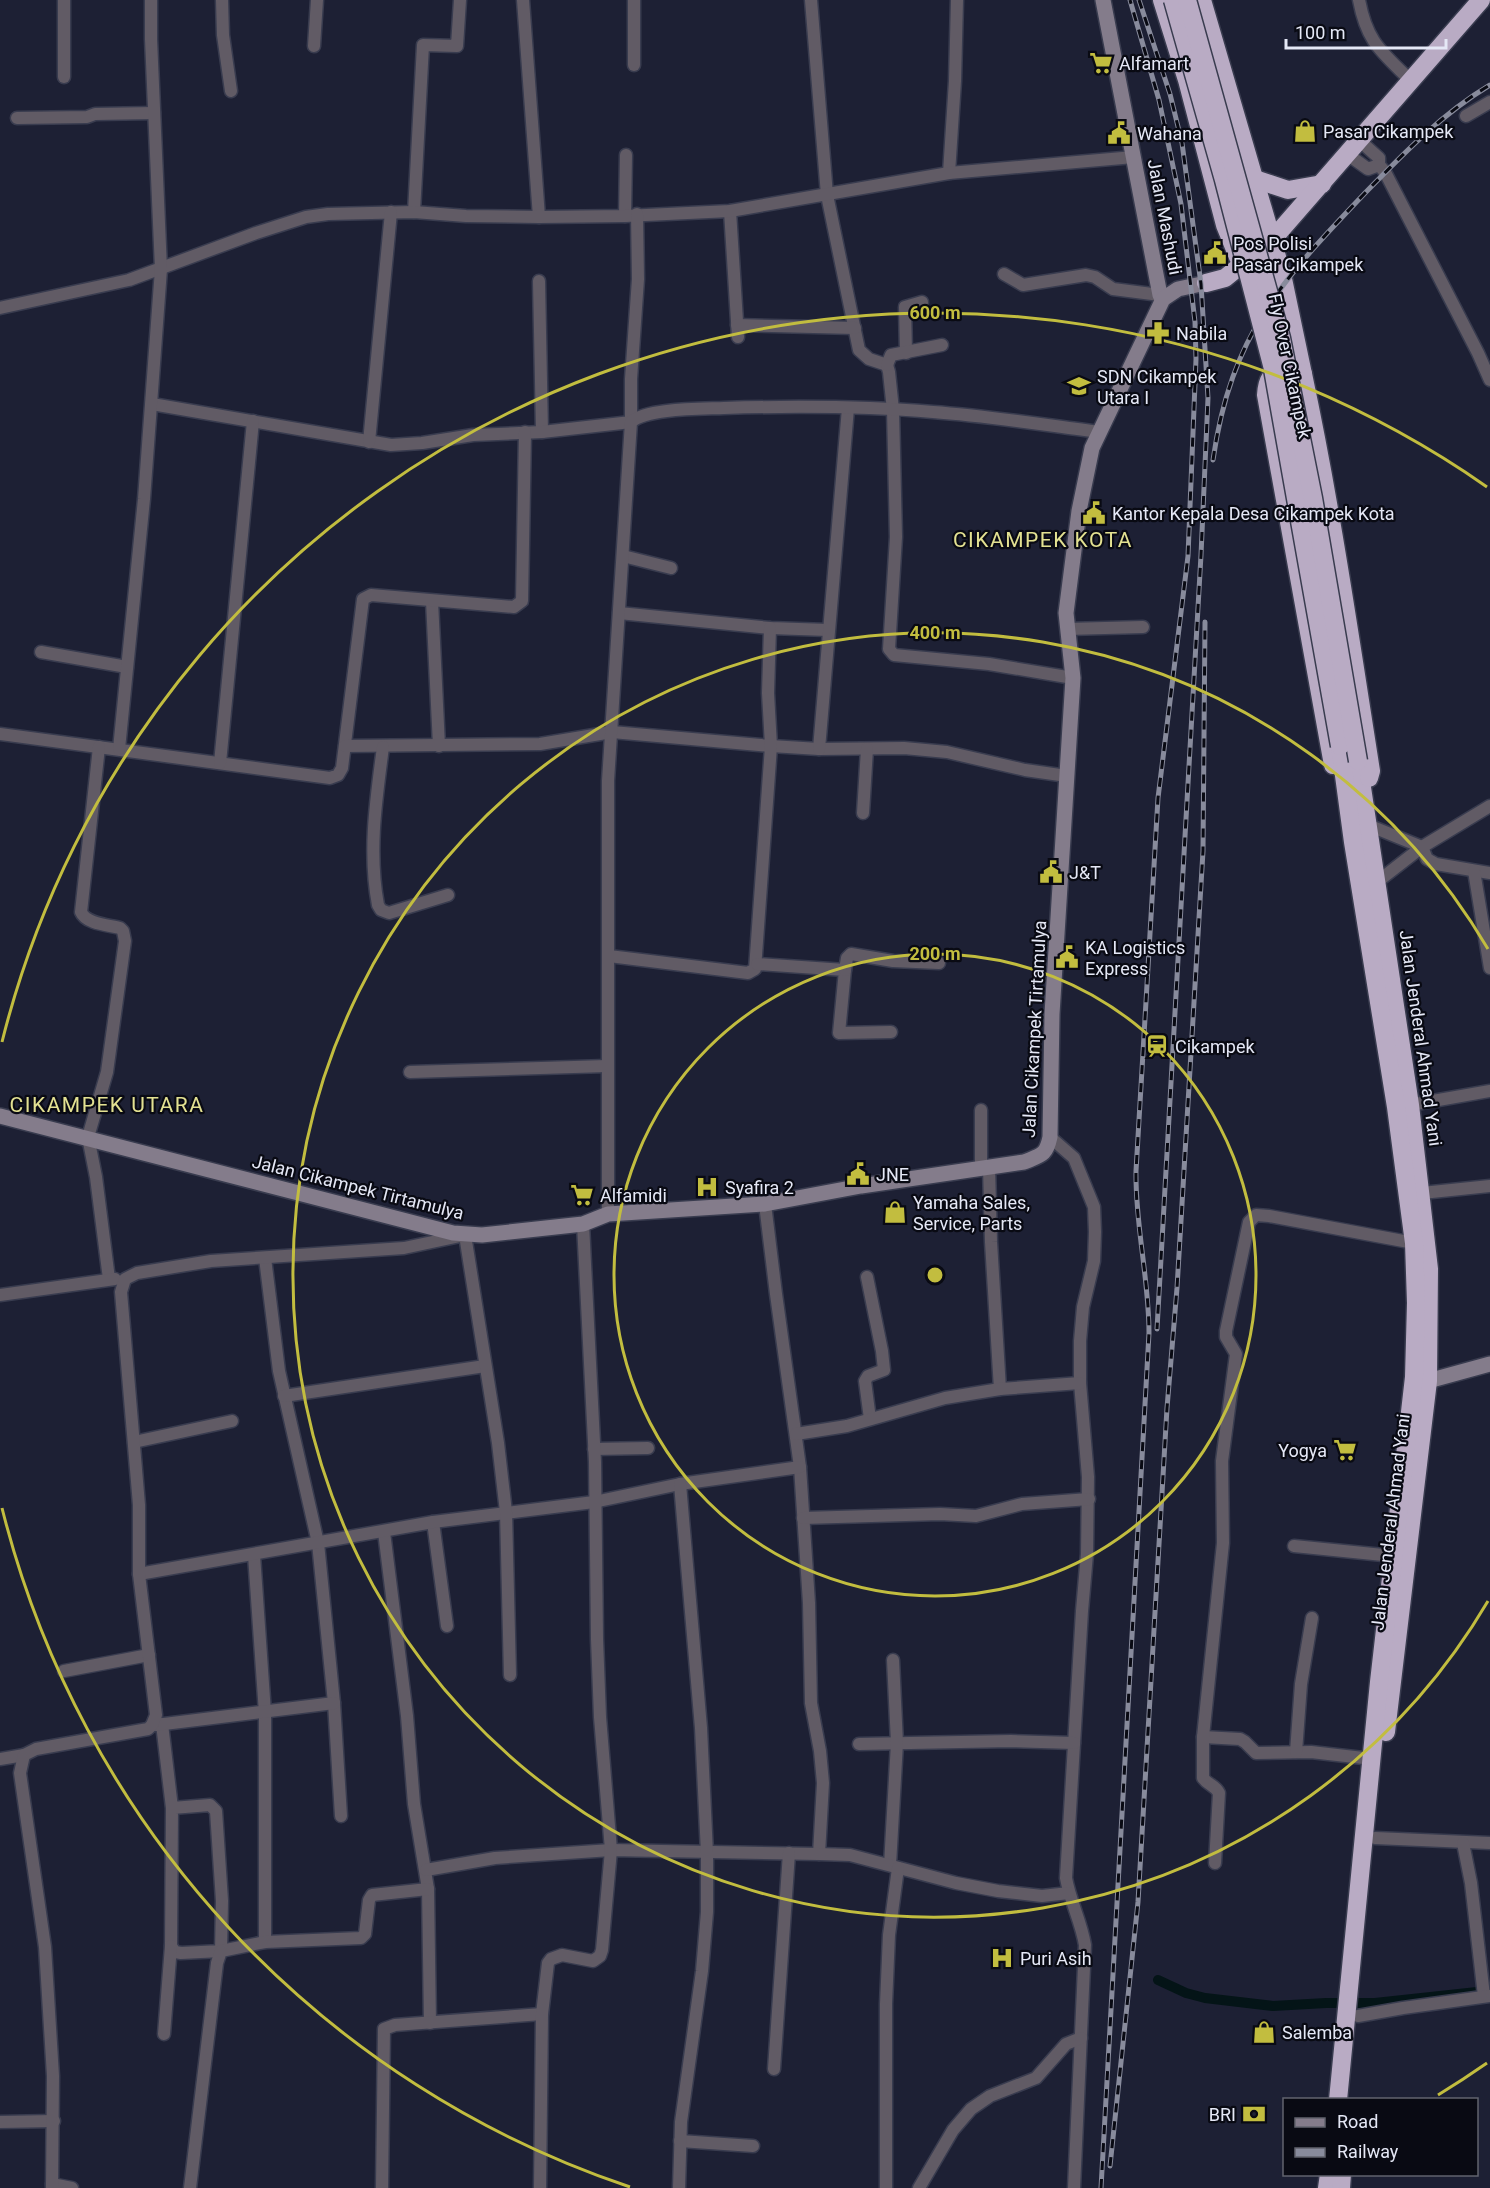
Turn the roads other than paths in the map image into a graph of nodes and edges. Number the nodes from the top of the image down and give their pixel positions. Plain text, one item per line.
1 (64, 0) edge
2 (151, 0) edge
3 (222, 0) edge
4 (317, 0) edge
5 (460, 0) edge
6 (523, 0) edge
7 (634, 0) edge
8 (811, 0) edge
9 (957, 0) edge
10 (1103, 0) edge
11 (1162, 0) edge
12 (1173, 0) edge
13 (1187, 0) edge
14 (1202, 0) edge
15 (1359, 0) edge
16 (1482, 0) edge
17 (314, 46) dead end
18 (634, 65) dead end
19 (64, 77) dead end
20 (1411, 81) junction
21 (231, 91) dead end
22 (1490, 102) edge
23 (154, 112) junction
24 (1466, 117) dead end
25 (17, 118) dead end
26 (1353, 147) junction
27 (626, 155) dead end
28 (1134, 157) junction
29 (1379, 165) junction
30 (950, 173) junction
31 (1253, 177) junction
32 (1322, 184) junction
33 (827, 195) junction
34 (1218, 197) junction
35 (730, 211) junction
36 (391, 212) junction
37 (414, 212) junction
38 (631, 215) junction
39 (539, 217) junction
40 (1225, 225) junction
41 (1272, 240) junction
42 (1242, 264) junction
43 (161, 269) junction
44 (1004, 274) dead end
45 (539, 281) dead end
46 (1206, 283) junction
47 (1162, 297) junction
48 (922, 302) dead end
49 (0, 308) edge
50 (855, 328) junction
51 (942, 345) dead end
52 (906, 352) junction
53 (887, 365) junction
54 (1303, 374) junction
55 (1490, 380) edge
56 (152, 404) junction
57 (848, 408) junction
58 (893, 410) junction
59 (253, 421) junction
60 (631, 422) junction
61 (525, 432) junction
62 (542, 432) junction
63 (1100, 432) junction
64 (369, 442) junction
65 (623, 556) junction
66 (671, 568) dead end
67 (432, 601) junction
68 (619, 613) junction
69 (1143, 627) dead end
70 (770, 628) junction
71 (1067, 629) junction
72 (828, 630) junction
73 (41, 652) dead end
74 (127, 667) junction
75 (1072, 678) junction
76 (612, 732) junction
77 (0, 734) edge
78 (345, 746) junction
79 (439, 746) junction
80 (771, 746) junction
81 (1340, 746) joint
82 (99, 747) junction
83 (383, 747) junction
84 (118, 749) junction
85 (819, 749) junction
86 (867, 749) junction
87 (220, 763) junction
88 (1067, 776) junction
89 (1365, 801) junction
90 (1490, 806) edge
91 (862, 813) dead end
92 (1368, 825) junction
93 (1353, 842) junction
94 (1422, 847) junction
95 (1474, 871) junction
96 (1490, 873) edge
97 (1377, 882) junction
98 (448, 895) dead end
99 (609, 956) junction
100 (939, 963) dead end
101 (757, 964) junction
102 (1490, 968) edge
103 (845, 970) junction
104 (891, 1032) dead end
105 (607, 1066) junction
106 (411, 1072) dead end
107 (1490, 1091) edge
108 (1410, 1105) junction
109 (981, 1110) dead end
110 (0, 1116) edge
111 (88, 1137) junction
112 (1050, 1137) junction
113 (985, 1168) junction
114 (1490, 1186) edge
115 (1422, 1193) junction
116 (765, 1204) junction
117 (608, 1214) junction
118 (582, 1224) junction
119 (465, 1235) junction
120 (1413, 1243) junction
121 (265, 1258) junction
122 (867, 1276) dead end
123 (109, 1279) junction
124 (125, 1279) junction
125 (0, 1295) edge
126 (1490, 1364) edge
127 (485, 1365) junction
128 (1421, 1379) junction
129 (1080, 1383) junction
130 (1000, 1389) junction
131 (284, 1396) junction
132 (870, 1419) junction
133 (232, 1421) dead end
134 (796, 1434) junction
135 (134, 1442) junction
136 (648, 1448) dead end
137 (594, 1449) junction
138 (800, 1467) junction
139 (680, 1484) junction
140 (1089, 1499) junction
141 (594, 1502) junction
142 (506, 1512) junction
143 (803, 1518) junction
144 (433, 1522) junction
145 (384, 1532) junction
146 (318, 1543) junction
147 (1294, 1546) dead end
148 (254, 1555) junction
149 (1393, 1556) junction
150 (139, 1574) junction
151 (1312, 1618) dead end
152 (447, 1626) dead end
153 (149, 1655) junction
154 (893, 1660) dead end
155 (64, 1671) dead end
156 (510, 1675) dead end
157 (334, 1703) junction
158 (264, 1713) junction
159 (157, 1725) junction
160 (1203, 1737) junction
161 (897, 1743) junction
162 (1074, 1743) junction
163 (859, 1744) dead end
164 (1296, 1752) junction
165 (24, 1755) junction
166 (0, 1759) edge
167 (1372, 1759) junction
168 (172, 1808) junction
169 (341, 1816) dead end
170 (1376, 1838) junction
171 (1463, 1843) junction
172 (1490, 1844) edge
173 (611, 1850) junction
174 (707, 1853) junction
175 (789, 1853) junction
176 (819, 1854) junction
177 (1215, 1863) dead end
178 (894, 1867) junction
179 (426, 1870) junction
180 (428, 1889) junction
181 (1069, 1893) junction
182 (265, 1942) junction
183 (171, 1946) junction
184 (221, 1951) junction
185 (1355, 1990) junction
186 (1485, 1993) edge
187 (542, 2014) junction
188 (1355, 2014) junction
189 (430, 2023) junction
190 (164, 2034) dead end
191 (1081, 2038) junction
192 (774, 2069) dead end
193 (1338, 2098) edge
194 (1350, 2098) edge
195 (54, 2121) junction
196 (0, 2122) edge
197 (680, 2141) junction
198 (753, 2146) dead end
199 (52, 2186) edge
200 (72, 2188) edge
201 (190, 2188) edge
202 (382, 2188) edge
203 (540, 2188) edge
204 (679, 2188) edge
205 (886, 2188) edge
206 (920, 2188) edge
207 (1074, 2188) edge

1 - 19 street
2 - 23 street
3 - 21 street
4 - 17 street
5 - 37 street
6 - 39 street
7 - 18 street
8 - 33 street
9 - 30 street
10 - 28 street, Jalan Mashudi
11 - 34 highway
12 - 81 highway, Fly Over Cikampek, bridge
13 - 89 highway, Jalan Jenderal Ahmad Yani, bridge
14 - 31 highway
15 - 20 street
16 - 20 highway
20 - 26 highway
22 - 24 street
23 - 25 street
23 - 43 street
26 - 29 street
26 - 29 street
26 - 32 highway
27 - 38 street
28 - 30 street
28 - 47 street, Jalan Mashudi
29 - 55 street
30 - 33 street
31 - 32 highway
31 - 34 highway
31 - 41 highway
32 - 41 highway
33 - 35 street
33 - 50 street
34 - 40 highway
35 - 38 street
35 - 50 street
36 - 37 street
36 - 43 street
36 - 64 street
37 - 39 street
38 - 39 street
38 - 60 street
40 - 42 highway
40 - 46 highway
41 - 42 highway
41 - 54 highway
42 - 46 highway
43 - 49 street
43 - 56 street
44 - 47 street
45 - 62 street
46 - 47 street
47 - 63 street, Jalan Cikampek Tirtamulya
48 - 52 street
50 - 53 street
51 - 52 street
52 - 53 street
53 - 58 street
54 - 89 highway
54 - 93 highway
56 - 59 street
56 - 74 street
57 - 58 street
57 - 60 street
57 - 72 street
58 - 63 street
58 - 75 street
59 - 64 street
59 - 87 street
60 - 62 street
60 - 65 street
61 - 62 street
61 - 64 street
61 - 67 street
63 - 71 street, Jalan Cikampek Tirtamulya
65 - 66 street
65 - 68 street
67 - 78 street
67 - 79 street
68 - 70 street
68 - 76 street
69 - 71 street
70 - 72 street
70 - 80 street
71 - 75 street, Jalan Cikampek Tirtamulya
72 - 85 street
73 - 74 street
74 - 84 street
75 - 88 street, Jalan Cikampek Tirtamulya
76 - 79 street
76 - 80 street
76 - 99 street
77 - 82 street
78 - 83 street
78 - 87 street
79 - 83 street
80 - 85 street
80 - 101 street
81 - 93 highway, Jalan Jenderal Ahmad Yani
82 - 84 street
82 - 111 street
83 - 98 street
84 - 87 street
85 - 86 street
86 - 88 street
86 - 91 street
88 - 112 street, Jalan Cikampek Tirtamulya
89 - 92 highway, Jalan Jenderal Ahmad Yani
90 - 94 street
92 - 94 street
92 - 97 highway, Jalan Jenderal Ahmad Yani
93 - 120 highway, Jalan Jenderal Ahmad Yani
94 - 95 street
94 - 97 street
95 - 96 street
95 - 102 street
97 - 108 highway, Jalan Jenderal Ahmad Yani
99 - 101 street
99 - 105 street
100 - 103 street
101 - 103 street
103 - 104 street
105 - 106 street
105 - 117 street
107 - 108 street
108 - 115 highway, Jalan Jenderal Ahmad Yani
109 - 113 street
110 - 111 street, Jalan Cikampek Tirtamulya
111 - 119 street, Jalan Cikampek Tirtamulya
111 - 123 street
112 - 113 street, Jalan Cikampek Tirtamulya
112 - 129 street
113 - 116 street, Jalan Cikampek Tirtamulya
113 - 130 street
114 - 115 street
115 - 128 highway, Jalan Jenderal Ahmad Yani
116 - 117 street, Jalan Cikampek Tirtamulya
116 - 134 street
117 - 118 street, Jalan Cikampek Tirtamulya
118 - 119 street, Jalan Cikampek Tirtamulya
118 - 137 street
119 - 121 street
119 - 127 street
120 - 128 highway, Jalan Jenderal Ahmad Yani
120 - 160 street
121 - 124 street
121 - 131 street
122 - 132 street
123 - 124 street
123 - 125 street
124 - 135 street
126 - 128 street
127 - 131 street
127 - 142 street
128 - 149 highway, Jalan Jenderal Ahmad Yani
128 - 170 highway, Jalan Jenderal Ahmad Yani
129 - 130 street
129 - 140 street
130 - 132 street
131 - 146 street
132 - 134 street
133 - 135 street
134 - 138 street
135 - 150 street
136 - 137 street
137 - 141 street
138 - 139 street
138 - 143 street
139 - 141 street
139 - 174 street
140 - 143 street
140 - 162 street
141 - 142 street
141 - 173 street
142 - 144 street
142 - 156 street
143 - 176 street
144 - 145 street
144 - 152 street
145 - 146 street
145 - 179 street
146 - 148 street
146 - 157 street
147 - 149 street
148 - 150 street
148 - 158 street
149 - 167 highway, Jalan Jenderal Ahmad Yani
150 - 153 street
151 - 164 street
153 - 155 street
153 - 159 street
154 - 161 street
157 - 158 street
157 - 169 street
158 - 159 street
158 - 182 street
159 - 165 street
159 - 168 street
160 - 164 street
160 - 177 street
161 - 162 street
161 - 163 street
161 - 178 street
162 - 181 street
164 - 167 street
165 - 166 street
165 - 195 street
167 - 185 highway, Jalan Jenderal Ahmad Yani
168 - 183 street
168 - 184 street
170 - 171 street
170 - 185 highway, Jalan Jenderal Ahmad Yani
171 - 172 street
171 - 186 street
173 - 174 street
173 - 179 street
173 - 187 street
174 - 175 street
174 - 197 street
175 - 176 street
175 - 192 street
176 - 178 street
178 - 181 street
178 - 205 street
179 - 180 street
180 - 182 street
180 - 189 street
181 - 191 street
182 - 184 street
183 - 184 street
183 - 190 street
184 - 201 street
185 - 188 highway, Jalan Jenderal Ahmad Yani
186 - 188 street
187 - 189 street
187 - 203 street
188 - 193 highway, Jalan Jenderal Ahmad Yani
188 - 194 highway, Jalan Jenderal Ahmad Yani
189 - 202 street
191 - 206 street
191 - 207 street
195 - 196 street
195 - 199 street
197 - 198 street
197 - 204 street
199 - 200 street

